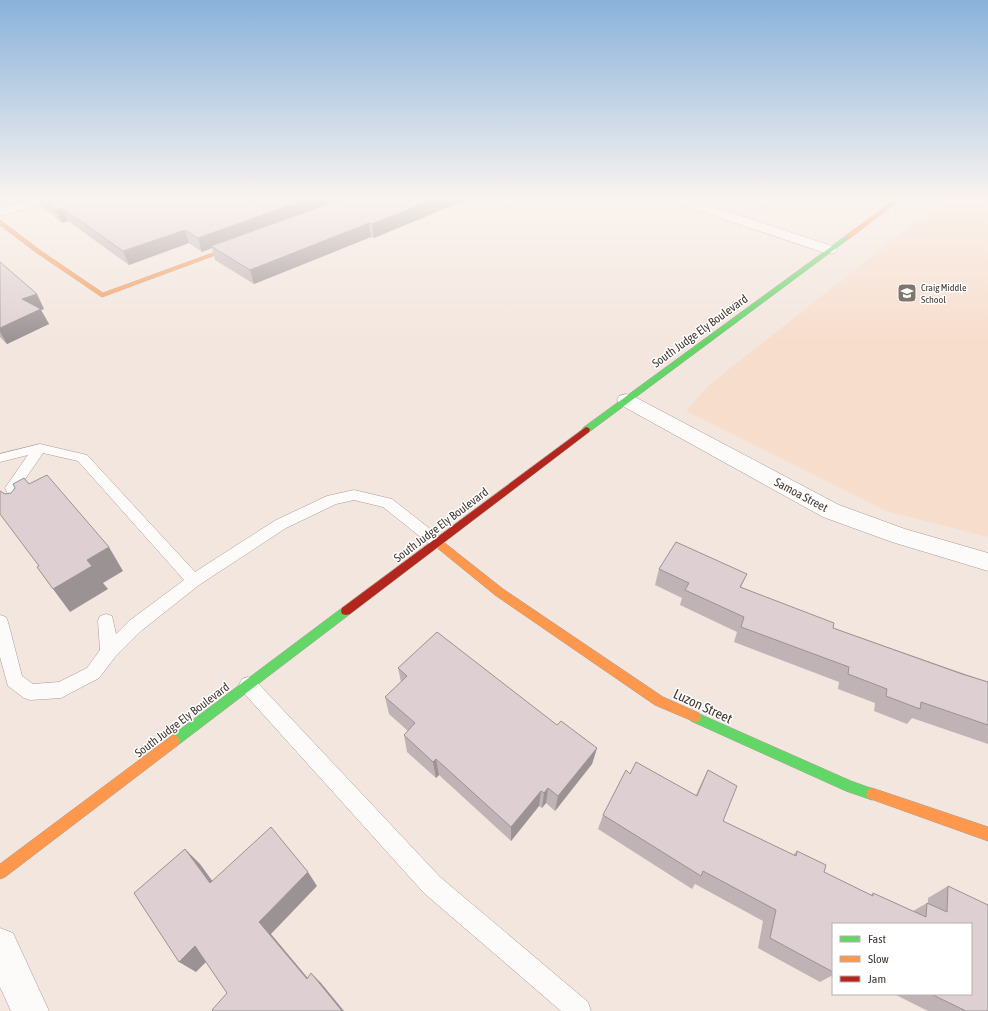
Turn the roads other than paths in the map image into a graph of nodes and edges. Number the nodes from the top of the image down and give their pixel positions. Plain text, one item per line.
1 (33, 247) edge
2 (233, 247) edge
3 (822, 247) edge
4 (834, 247) edge
5 (830, 250) junction
6 (626, 400) junction
7 (40, 448) junction
8 (0, 458) edge
9 (23, 511) edge
10 (438, 542) junction
11 (988, 562) edge
12 (194, 581) junction
13 (106, 621) dead end
14 (0, 622) edge
15 (109, 652) junction
16 (248, 685) junction
17 (988, 834) edge
18 (0, 872) edge
19 (0, 946) edge
20 (30, 1011) edge
21 (579, 1011) edge

1 - 2 main road
3 - 5 street
4 - 5 main road, South Judge Ely Boulevard
5 - 6 main road, South Judge Ely Boulevard
6 - 10 main road, South Judge Ely Boulevard
6 - 11 street, Samoa Street
7 - 8 lane
7 - 9 lane
7 - 12 lane
10 - 12 lane
10 - 16 main road, South Judge Ely Boulevard
10 - 17 main road, Luzon Street
12 - 15 lane
13 - 15 lane
14 - 15 lane
16 - 18 main road, South Judge Ely Boulevard
16 - 21 lane
19 - 20 street

